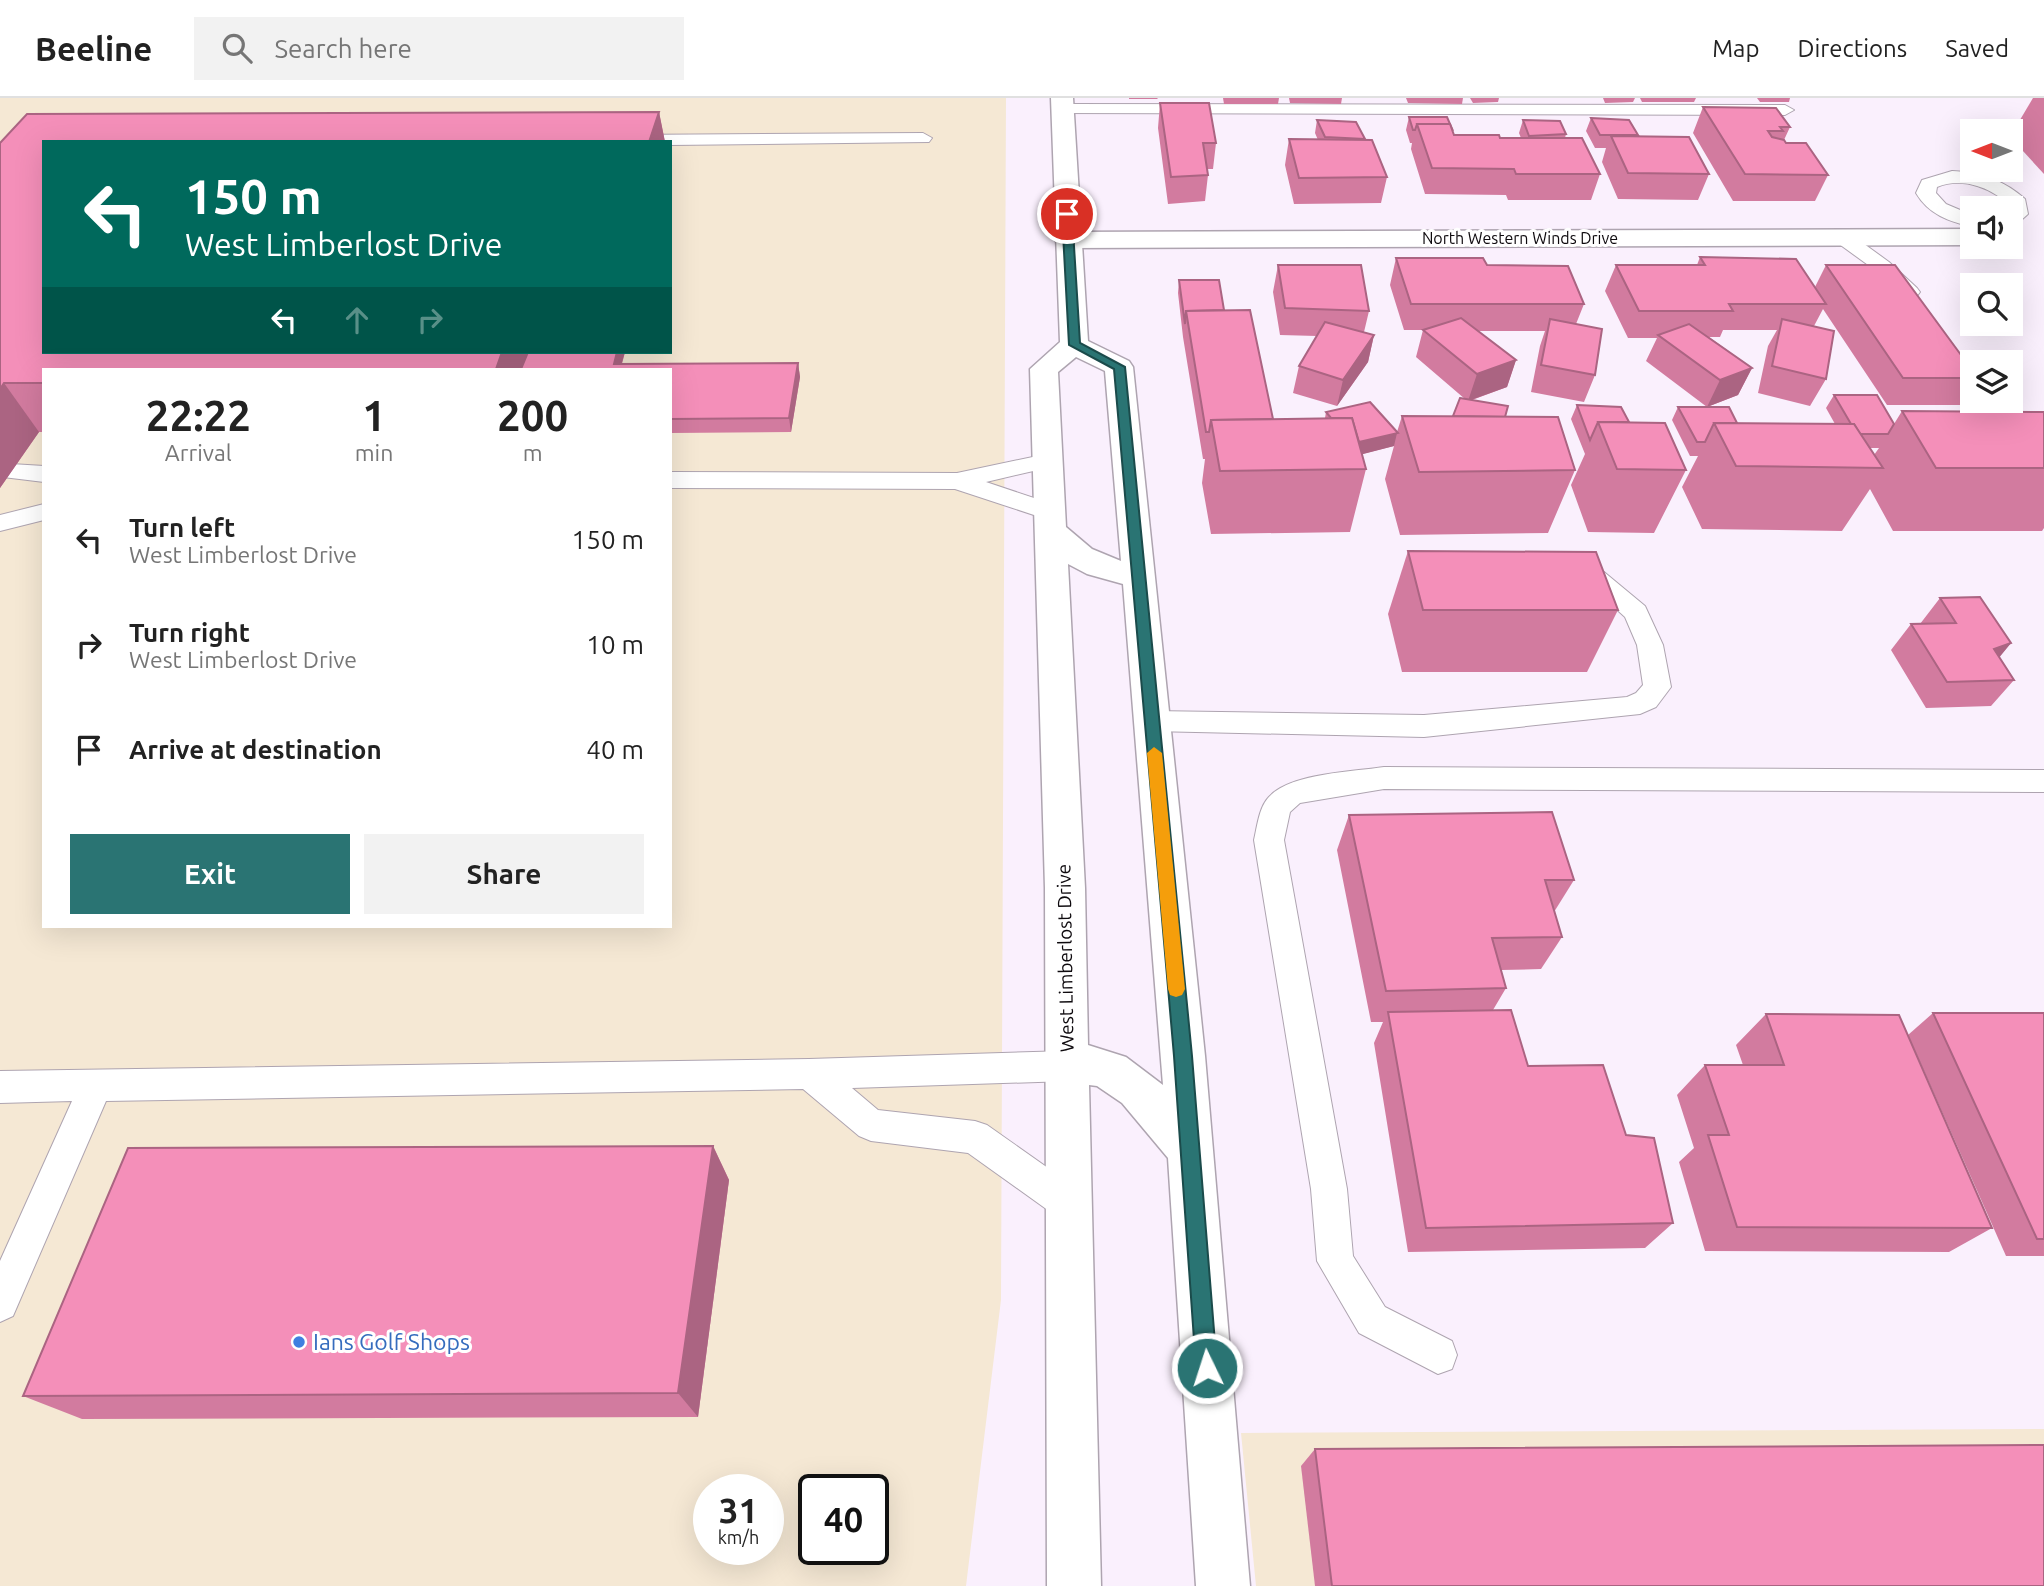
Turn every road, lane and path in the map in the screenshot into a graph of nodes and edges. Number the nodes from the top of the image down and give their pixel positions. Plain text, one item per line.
1 (1063, 104) edge
2 (1785, 110) dead end
3 (923, 138) dead end
4 (605, 140) edge
5 (2009, 196) edge
6 (1960, 217) edge
7 (1842, 237) junction
8 (1960, 237) edge
9 (1068, 240) junction
10 (1920, 305) edge
11 (1074, 345) junction
12 (1999, 413) edge
13 (1954, 423) edge
14 (1047, 461) junction
15 (11, 472) dead end
16 (42, 474) edge
17 (672, 480) edge
18 (957, 481) junction
19 (42, 512) edge
20 (1050, 521) junction
21 (0, 523) edge
22 (1138, 575) junction
23 (1595, 578) edge
24 (1152, 721) junction
25 (2044, 781) edge
26 (1068, 1066) junction
27 (809, 1073) junction
28 (96, 1086) junction
29 (0, 1087) edge
30 (1190, 1151) junction
31 (1069, 1204) junction
32 (0, 1303) edge
33 (1438, 1355) dead end
34 (1074, 1586) edge
35 (1223, 1586) edge

1 - 2 lane
1 - 9 street
3 - 4 lane
5 - 6 lane
7 - 8 street, North Western Winds Drive
7 - 9 street, North Western Winds Drive
7 - 10 lane
9 - 11 street
11 - 14 street, West Limberlost Drive
11 - 22 street
12 - 13 lane
14 - 18 lane
14 - 20 street, West Limberlost Drive
15 - 16 lane
17 - 18 lane
18 - 20 lane
19 - 21 lane
20 - 22 street
20 - 26 street, West Limberlost Drive
22 - 24 street
23 - 24 lane
24 - 30 street
25 - 33 lane
26 - 27 lane
26 - 30 street
26 - 31 street, West Limberlost Drive
27 - 28 lane
27 - 31 lane
28 - 29 lane
28 - 32 lane
30 - 35 street
31 - 34 street, West Limberlost Drive

